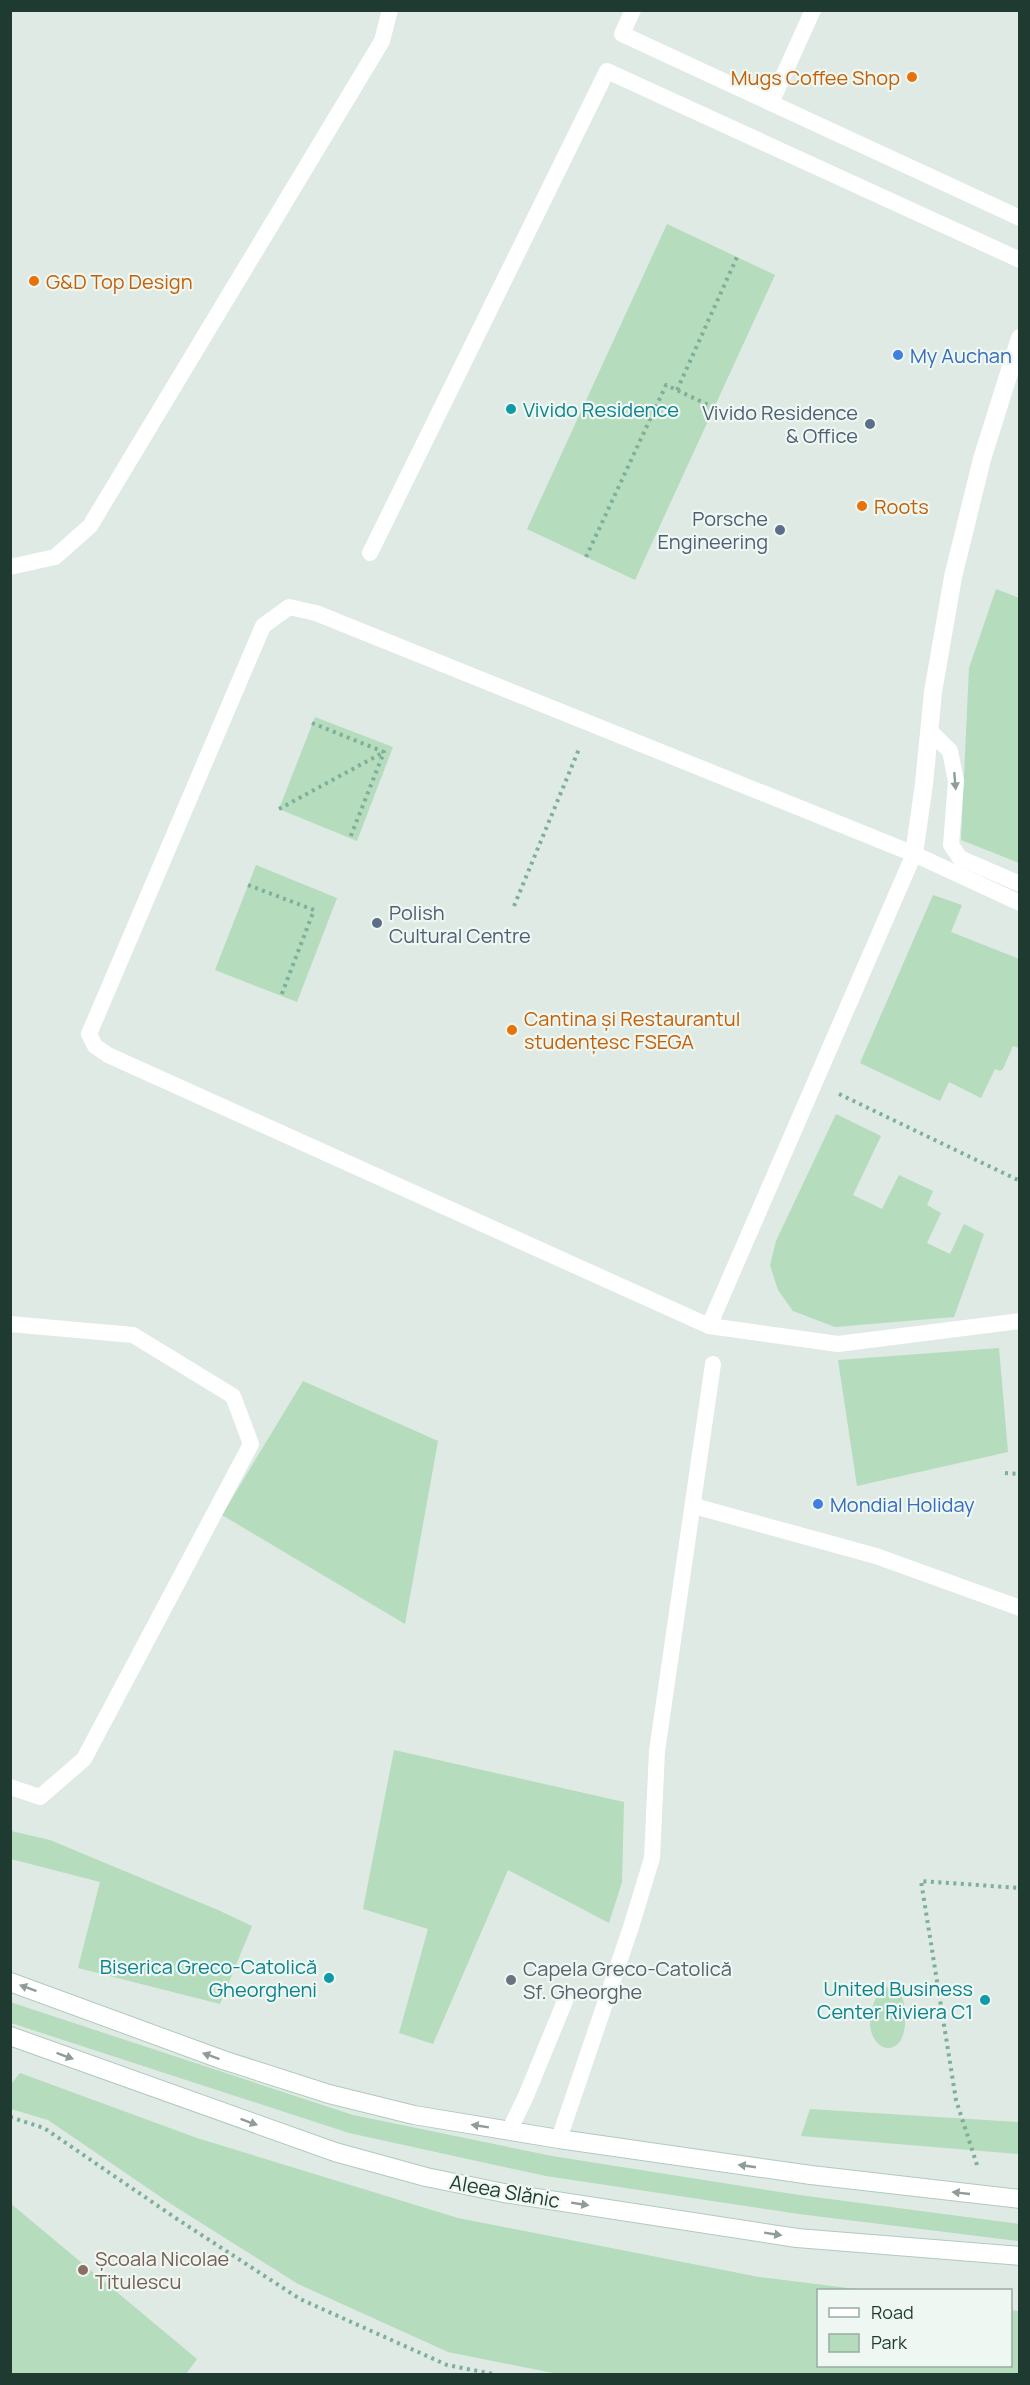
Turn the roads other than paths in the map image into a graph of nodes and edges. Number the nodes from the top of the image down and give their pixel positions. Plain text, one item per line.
1 (390, 10) edge
2 (633, 10) edge
3 (813, 10) edge
4 (771, 103) junction
5 (1020, 218) edge
6 (1020, 260) edge
7 (1020, 338) edge
8 (370, 553) dead end
9 (10, 567) edge
10 (930, 731) junction
11 (914, 854) junction
12 (1020, 884) edge
13 (1020, 903) edge
14 (1020, 1322) edge
15 (10, 1324) edge
16 (709, 1326) junction
17 (713, 1364) dead end
18 (694, 1506) junction
19 (1020, 1608) edge
20 (10, 1787) edge
21 (10, 1982) edge
22 (565, 2001) dead end
23 (10, 2036) edge
24 (509, 2131) junction
25 (558, 2139) junction
26 (1020, 2199) edge
27 (1020, 2256) edge

1 - 9 lane
2 - 4 lane
3 - 4 lane
4 - 5 lane
6 - 8 lane
7 - 10 main road
10 - 11 main road
10 -> 12 lane
11 - 13 lane
11 - 16 lane
11 - 16 lane
14 - 16 lane
15 - 20 lane
17 - 18 lane
18 - 19 lane
18 - 25 lane
24 -> 21 main road
22 - 24 lane
23 -> 27 main road, Aleea Slănic
24 - 25 main road
26 -> 25 main road

